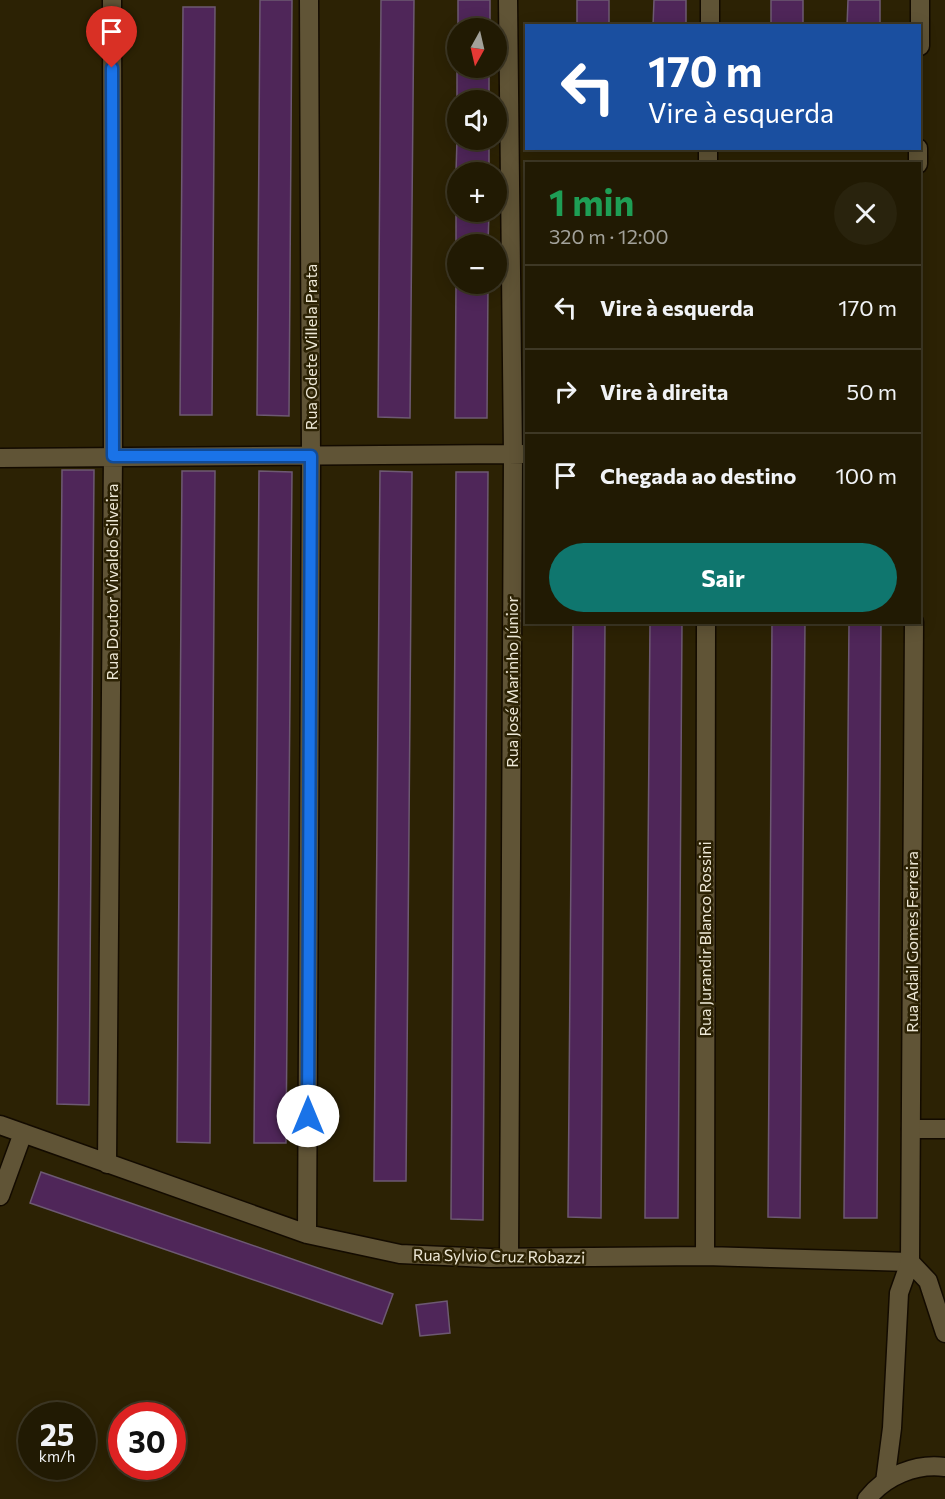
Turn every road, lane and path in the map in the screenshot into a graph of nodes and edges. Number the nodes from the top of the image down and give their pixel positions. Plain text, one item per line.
1 (112, 0) edge
2 (309, 0) edge
3 (508, 0) edge
4 (710, 0) edge
5 (920, 0) edge
6 (710, 24) edge
7 (920, 24) edge
8 (520, 454) edge
9 (113, 456) junction
10 (311, 456) junction
11 (0, 458) edge
12 (706, 624) edge
13 (914, 624) edge
14 (0, 1125) edge
15 (911, 1129) junction
16 (945, 1129) edge
17 (23, 1134) junction
18 (107, 1164) junction
19 (0, 1196) edge
20 (307, 1234) junction
21 (705, 1256) junction
22 (509, 1257) junction
23 (910, 1262) junction
24 (945, 1333) edge
25 (945, 1467) edge
26 (885, 1482) junction
27 (867, 1499) edge

1 - 9 street, Rua Doutor Vivaldo Silveira
2 - 10 street, Rua Odete Villela Prata
3 - 8 street, Rua José Marinho Júnior
4 - 6 street
5 - 7 street
8 - 10 street
8 - 22 street, Rua José Marinho Júnior
9 - 10 street
9 - 11 street
9 - 18 street, Rua Doutor Vivaldo Silveira
10 - 20 street, Rua Odete Villela Prata
12 - 21 street, Rua Jurandir Blanco Rossini
13 - 15 street, Rua Adail Gomes Ferreira
14 - 17 street, Rua Sylvio Cruz Robazzi
15 - 16 street
15 - 23 street, Rua Adail Gomes Ferreira
17 - 18 street, Rua Sylvio Cruz Robazzi
17 - 19 street
18 - 20 street, Rua Sylvio Cruz Robazzi
20 - 22 street, Rua Sylvio Cruz Robazzi
21 - 22 street, Rua Sylvio Cruz Robazzi
21 - 23 street, Rua Sylvio Cruz Robazzi
23 - 24 street
23 - 26 street, Rua Adail Gomes Ferreira
25 - 26 street
26 - 27 street

